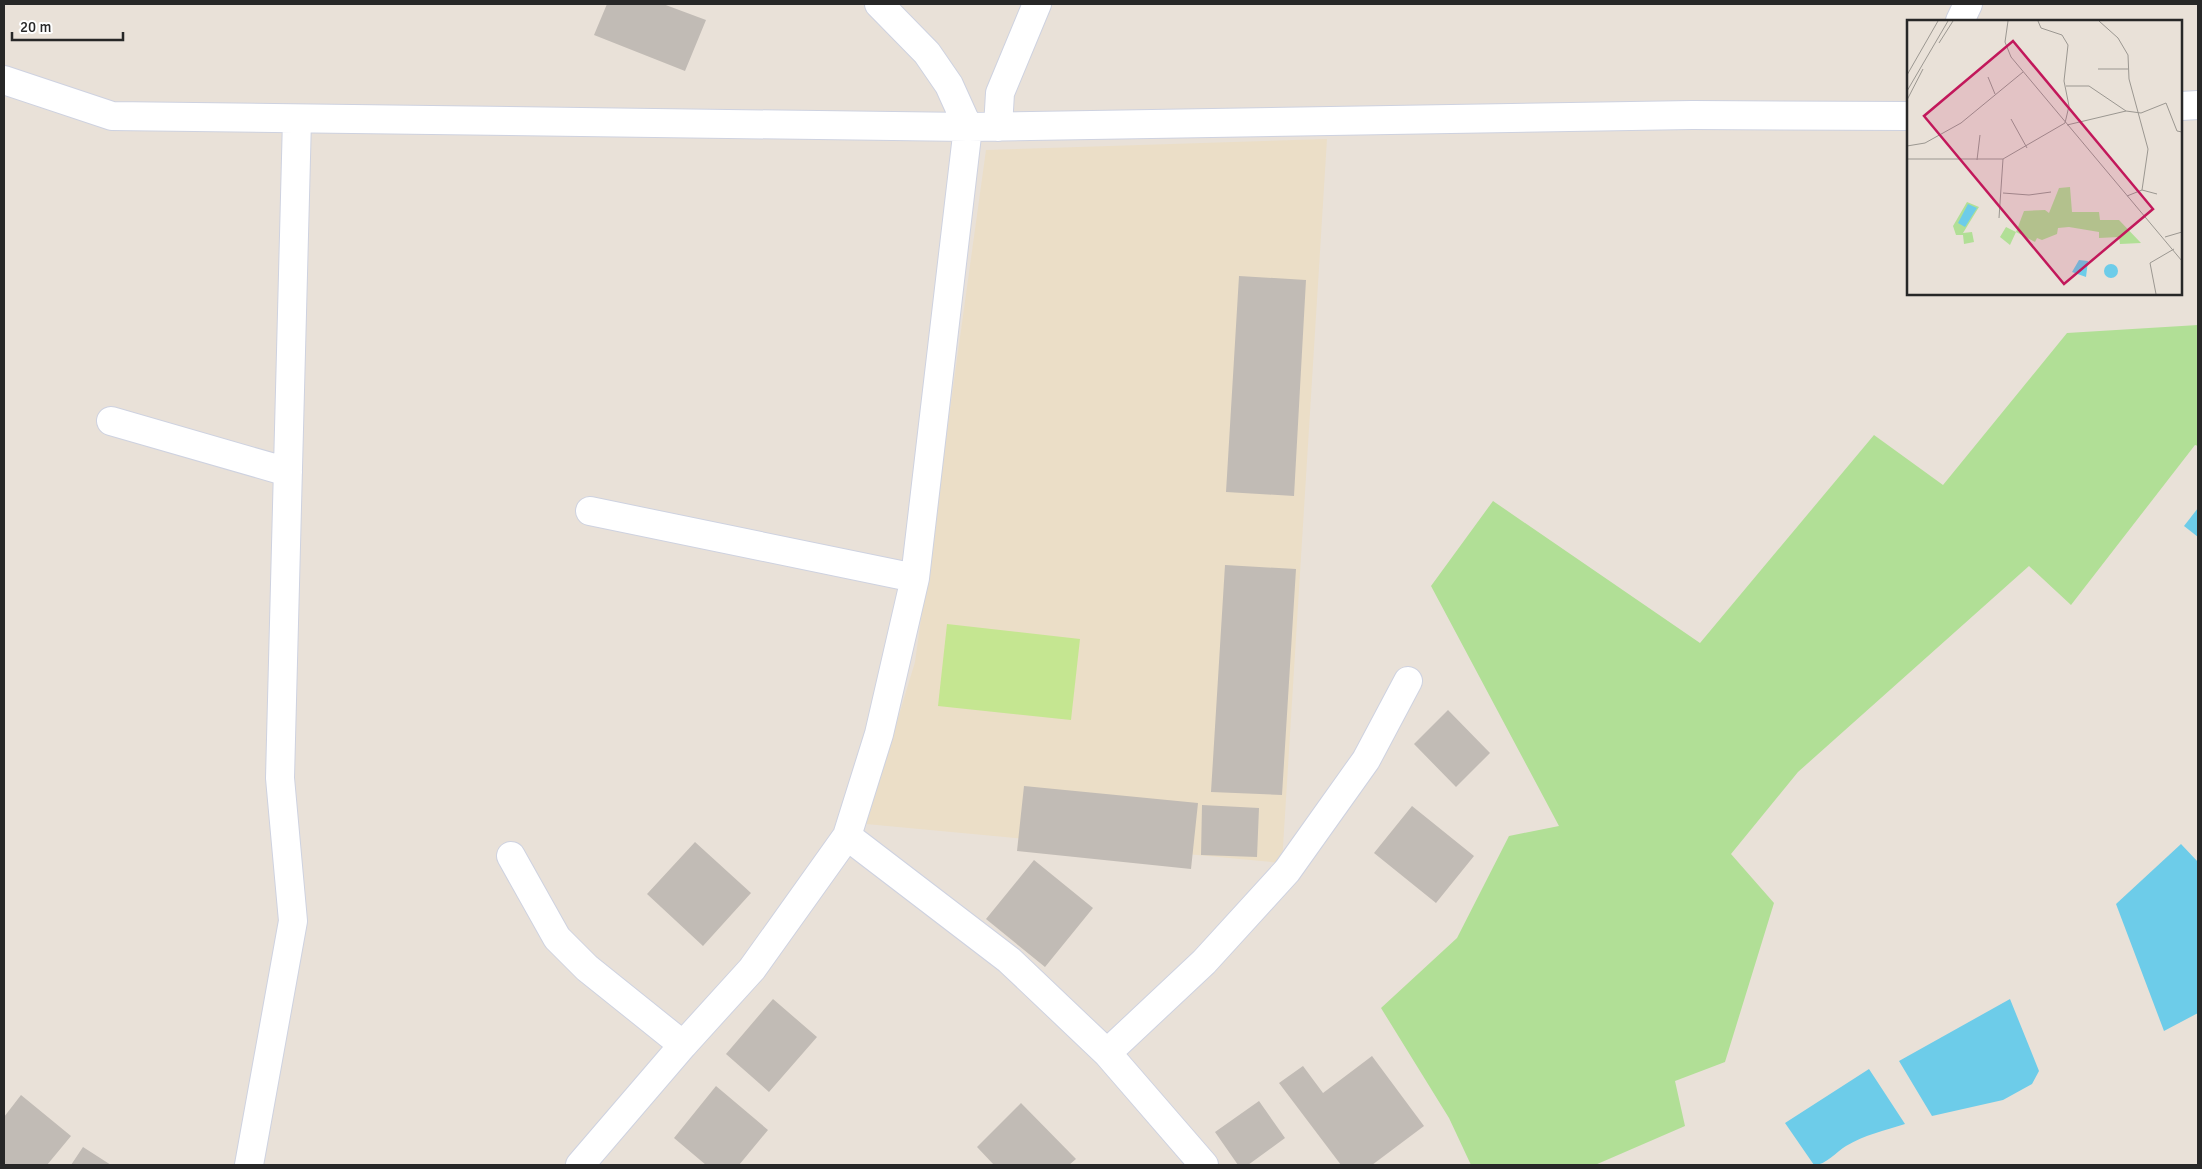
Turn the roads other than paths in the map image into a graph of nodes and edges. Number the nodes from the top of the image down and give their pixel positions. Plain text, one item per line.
1 (879, 4) edge
2 (1037, 4) edge
3 (1968, 4) edge
4 (1960, 20) edge
5 (4, 80) edge
6 (2198, 105) edge
7 (2182, 106) edge
8 (1907, 116) edge
9 (297, 119) junction
10 (998, 127) junction
11 (968, 128) junction
12 (111, 421) dead end
13 (288, 472) junction
14 (590, 511) dead end
15 (915, 578) junction
16 (1408, 680) dead end
17 (847, 836) junction
18 (511, 856) dead end
19 (683, 1045) junction
20 (1108, 1053) junction
21 (249, 1165) edge
22 (580, 1165) edge
23 (1204, 1165) edge

1 - 11 street
2 - 10 street
3 - 4 street
5 - 9 street
6 - 7 street
8 - 10 street
9 - 11 street
9 - 13 street
10 - 11 street
11 - 15 street
12 - 13 street
13 - 21 street
14 - 15 street
15 - 17 street
16 - 20 street
17 - 19 street
17 - 20 street
18 - 19 street
19 - 22 street
20 - 23 street

